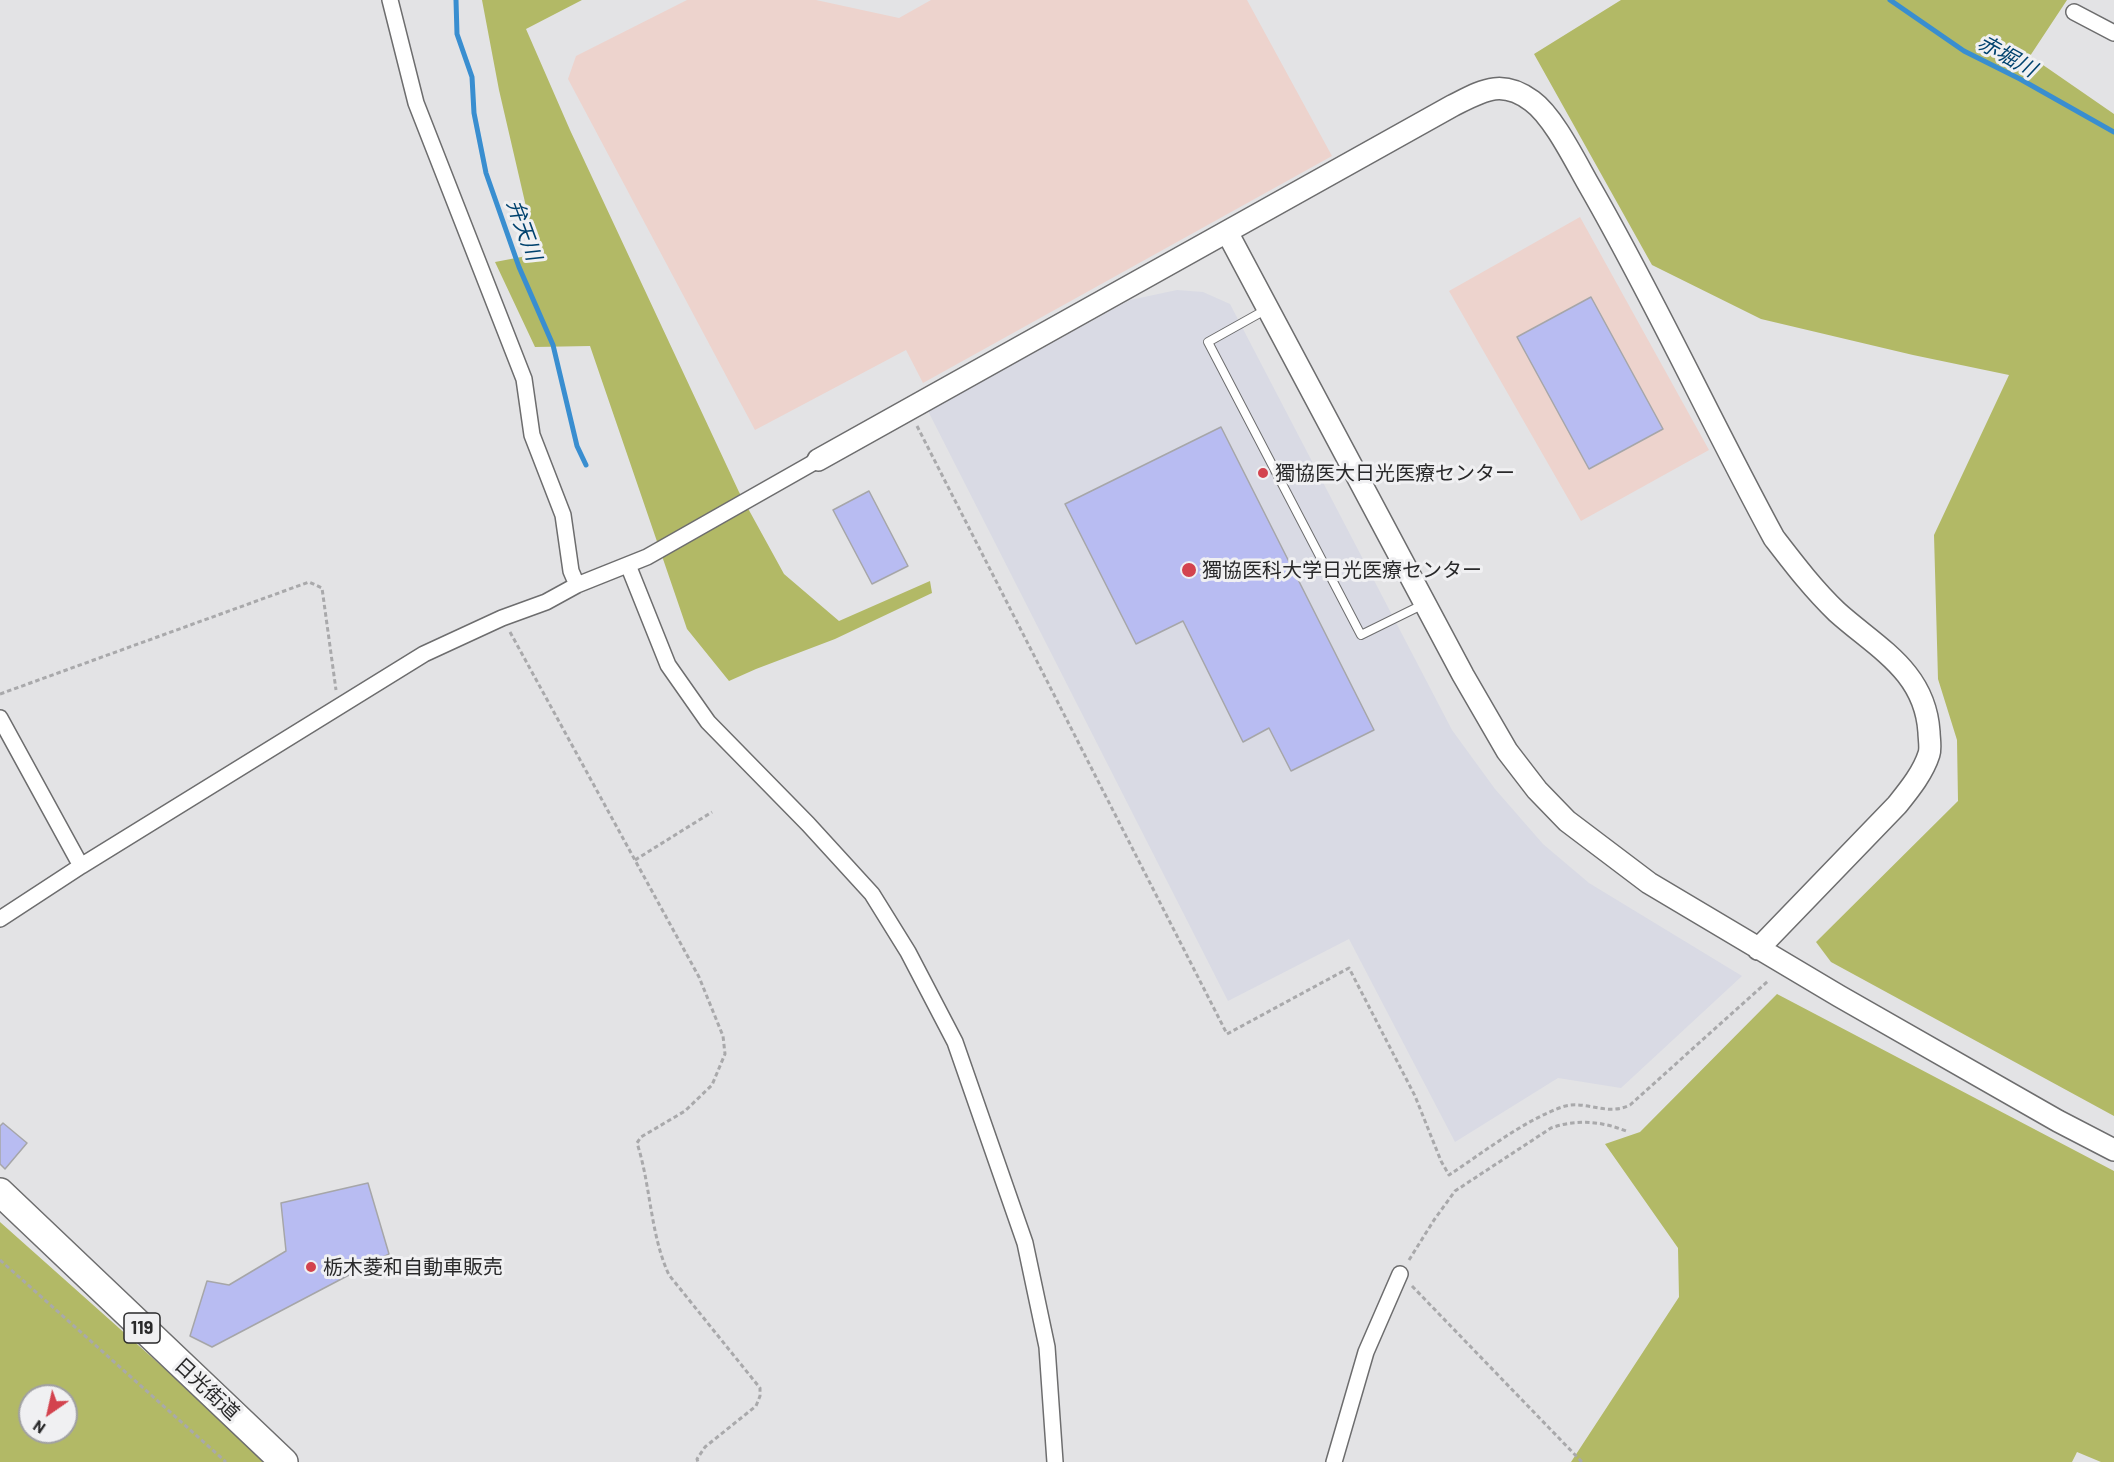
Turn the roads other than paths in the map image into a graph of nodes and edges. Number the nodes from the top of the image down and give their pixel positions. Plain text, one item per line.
1 (390, 0) edge
2 (2074, 12) dead end
3 (2114, 33) edge
4 (1227, 232) junction
5 (1268, 309) junction
6 (818, 460) joint
7 (628, 565) junction
8 (577, 585) junction
9 (1425, 603) junction
10 (0, 718) edge
11 (81, 866) junction
12 (0, 919) edge
13 (1758, 949) junction
14 (2114, 1150) edge
15 (0, 1192) edge
16 (1400, 1274) road end
17 (284, 1462) edge
18 (1055, 1462) edge
19 (1334, 1462) edge

1 - 8 street
2 - 3 street
4 - 5 street
4 - 6 street
4 - 13 street
5 - 9 street
5 - 9 lane
6 - 7 street
7 - 8 street
7 - 18 street
8 - 11 street
9 - 13 street
10 - 11 street
11 - 12 street
13 - 14 street
15 - 17 highway, 日光街道 / 119
16 - 19 street

